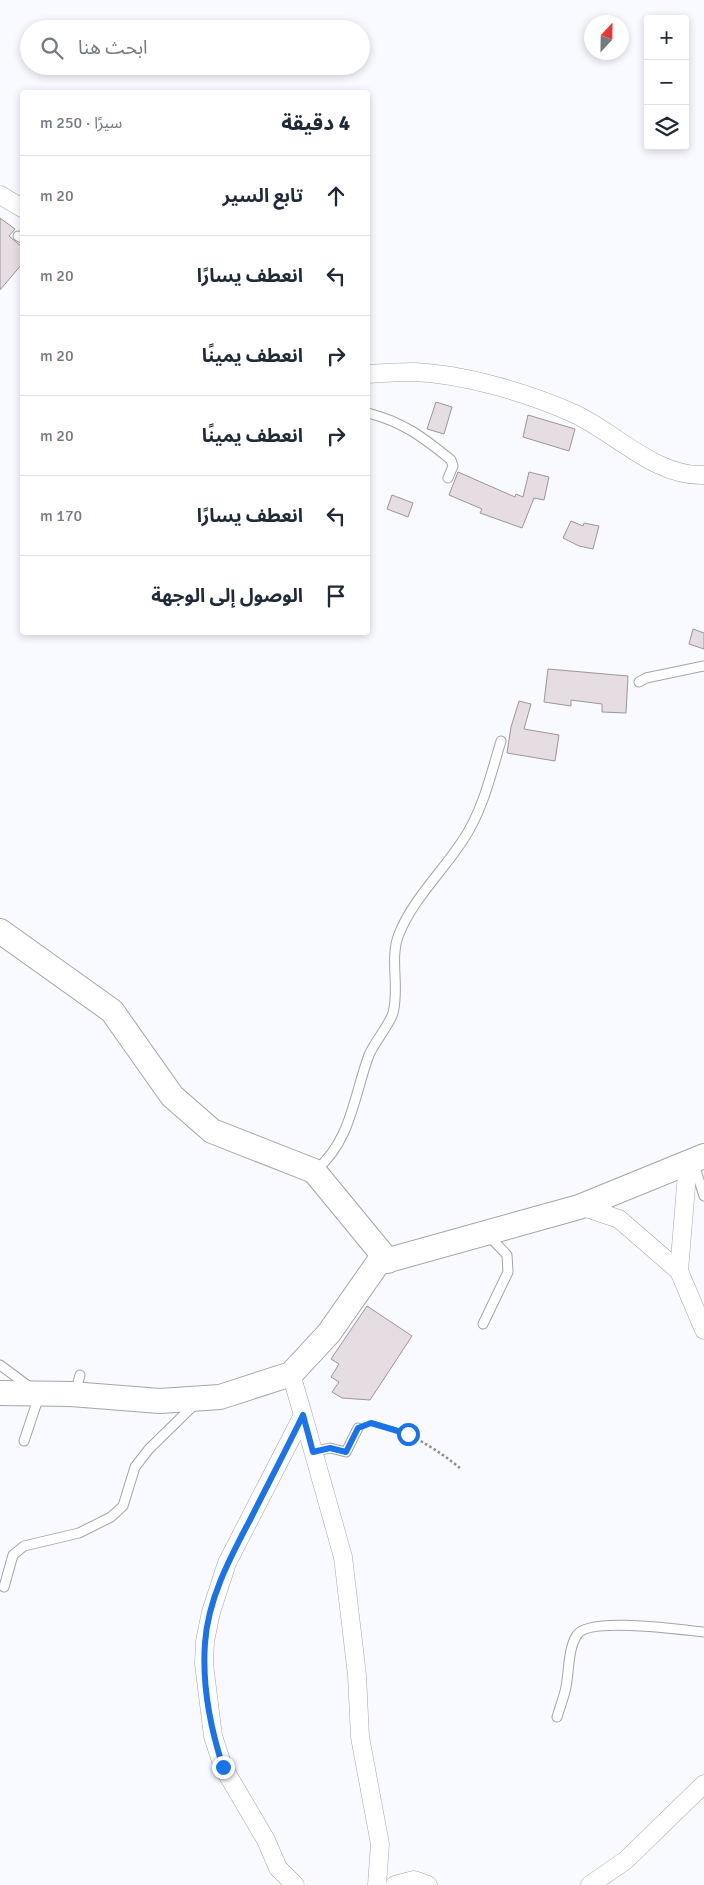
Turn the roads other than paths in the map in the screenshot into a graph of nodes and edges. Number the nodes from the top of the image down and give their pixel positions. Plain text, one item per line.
1 (0, 195) edge
2 (20, 207) edge
3 (370, 374) edge
4 (370, 414) edge
5 (704, 475) edge
6 (448, 478) dead end
7 (704, 666) edge
8 (639, 682) dead end
9 (501, 741) dead end
10 (0, 931) edge
11 (695, 1160) edge
12 (314, 1171) junction
13 (704, 1196) edge
14 (580, 1206) junction
15 (486, 1233) junction
16 (388, 1260) junction
17 (679, 1270) junction
18 (483, 1324) dead end
19 (704, 1330) edge
20 (0, 1365) edge
21 (292, 1374) junction
22 (0, 1393) edge
23 (40, 1394) junction
24 (201, 1398) junction
25 (303, 1415) junction
26 (358, 1428) road end
27 (24, 1441) dead end
28 (313, 1452) junction
29 (4, 1587) dead end
30 (704, 1632) edge
31 (557, 1717) dead end
32 (704, 1784) edge
33 (295, 1885) edge
34 (377, 1885) edge
35 (395, 1885) edge
36 (428, 1885) edge
37 (590, 1885) edge

1 - 2 street
3 - 5 street
4 - 6 lane
7 - 8 lane
9 - 12 lane
10 - 12 street
11 - 13 lane
11 - 14 street
11 - 17 street
12 - 16 street
14 - 15 street
14 - 17 street
15 - 16 street
15 - 18 lane
16 - 21 street
17 - 19 street
20 - 23 lane
21 - 24 street
21 - 25 street
22 - 23 street
23 - 24 street
23 - 27 lane
24 - 29 lane
25 - 28 street
25 - 33 street
26 - 28 lane
28 - 34 street
30 - 31 lane
32 - 37 street
35 - 36 street

